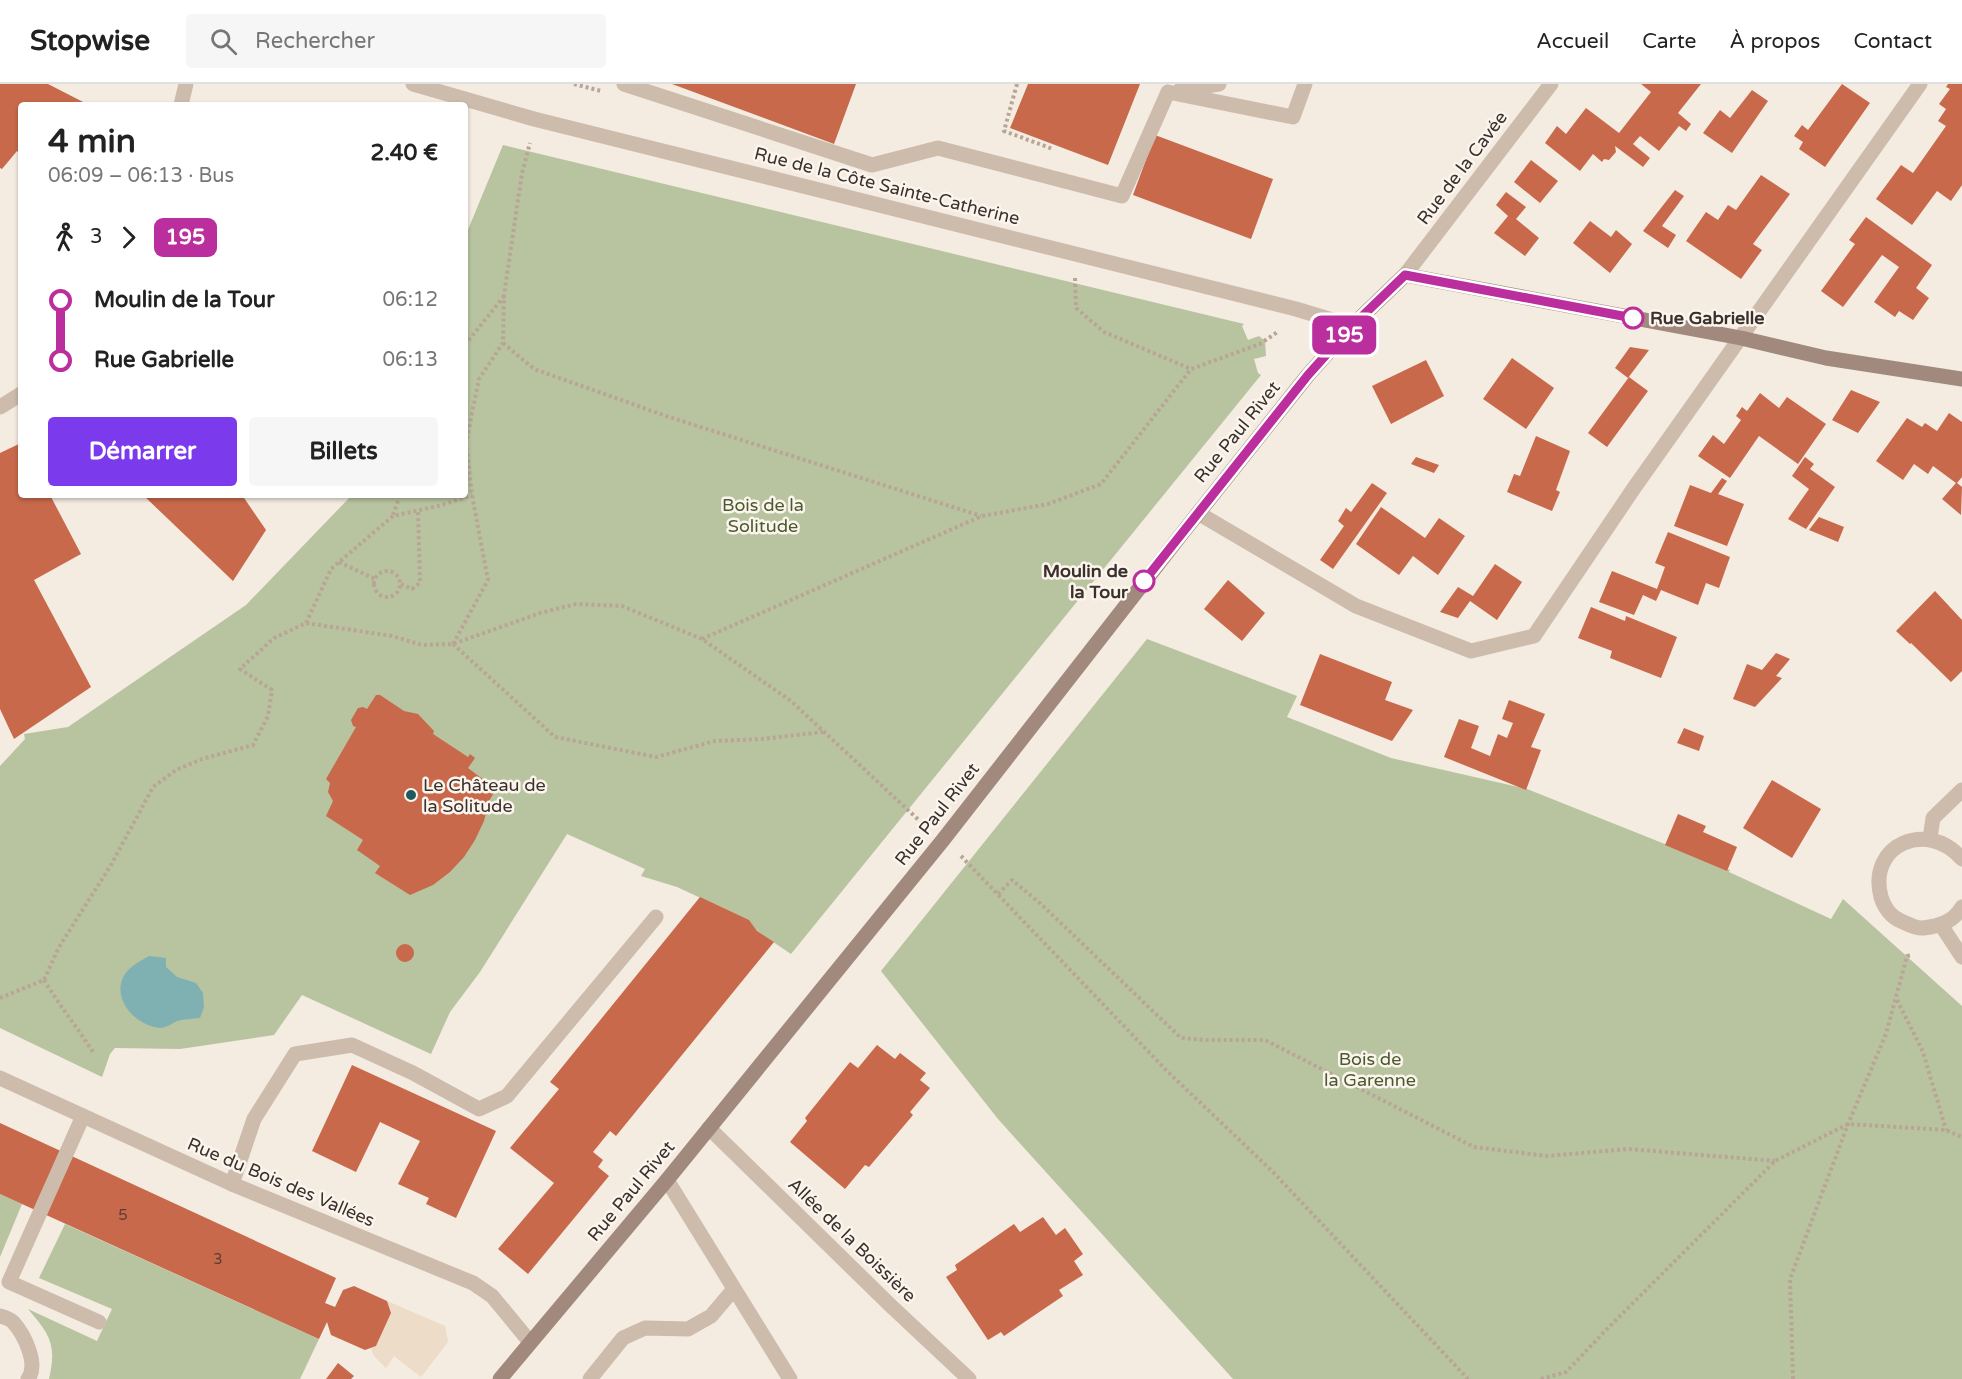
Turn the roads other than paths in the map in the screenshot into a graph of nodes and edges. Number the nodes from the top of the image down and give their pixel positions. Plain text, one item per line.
1 (186, 84) edge
2 (413, 84) edge
3 (624, 84) edge
4 (1219, 84) edge
5 (1305, 84) edge
6 (1551, 84) edge
7 (1920, 84) edge
8 (1168, 92) junction
9 (182, 102) edge
10 (1405, 275) junction
11 (1352, 326) junction
12 (1741, 338) junction
13 (1962, 379) edge
14 (18, 396) edge
15 (0, 407) edge
16 (1198, 513) junction
17 (1962, 790) edge
18 (1930, 838) junction
19 (1962, 858) edge
20 (1962, 907) edge
21 (656, 917) dead end
22 (1941, 925) junction
23 (1962, 957) edge
24 (0, 1078) edge
25 (83, 1116) junction
26 (709, 1128) junction
27 (667, 1180) junction
28 (232, 1184) junction
29 (734, 1288) junction
30 (0, 1316) edge
31 (99, 1322) dead end
32 (530, 1342) junction
33 (28, 1379) edge
34 (501, 1379) edge
35 (590, 1379) edge
36 (790, 1379) edge
37 (969, 1379) edge

1 - 9 street
2 - 11 street, Rue de la Côte Sainte-Catherine
3 - 8 street
4 - 8 street
5 - 8 street
6 - 10 street, Rue de la Cavée
7 - 12 street
10 - 11 street, Rue Paul Rivet
10 - 12 street
11 - 16 street, Rue Paul Rivet
12 - 13 street
12 - 16 street
14 - 15 street
16 - 26 street, Rue Paul Rivet
17 - 18 street
18 - 19 street
18 - 22 street
20 - 22 street
21 - 28 street
22 - 23 street
24 - 25 street, Rue du Bois des Vallées
25 - 28 street, Rue du Bois des Vallées
25 - 31 street
26 - 27 street, Rue Paul Rivet
26 - 37 street, Allée de la Boissière
27 - 29 street
27 - 32 street, Rue Paul Rivet
28 - 32 street, Rue du Bois des Vallées
29 - 35 street
29 - 36 street
30 - 33 street
32 - 34 street, Rue Paul Rivet

